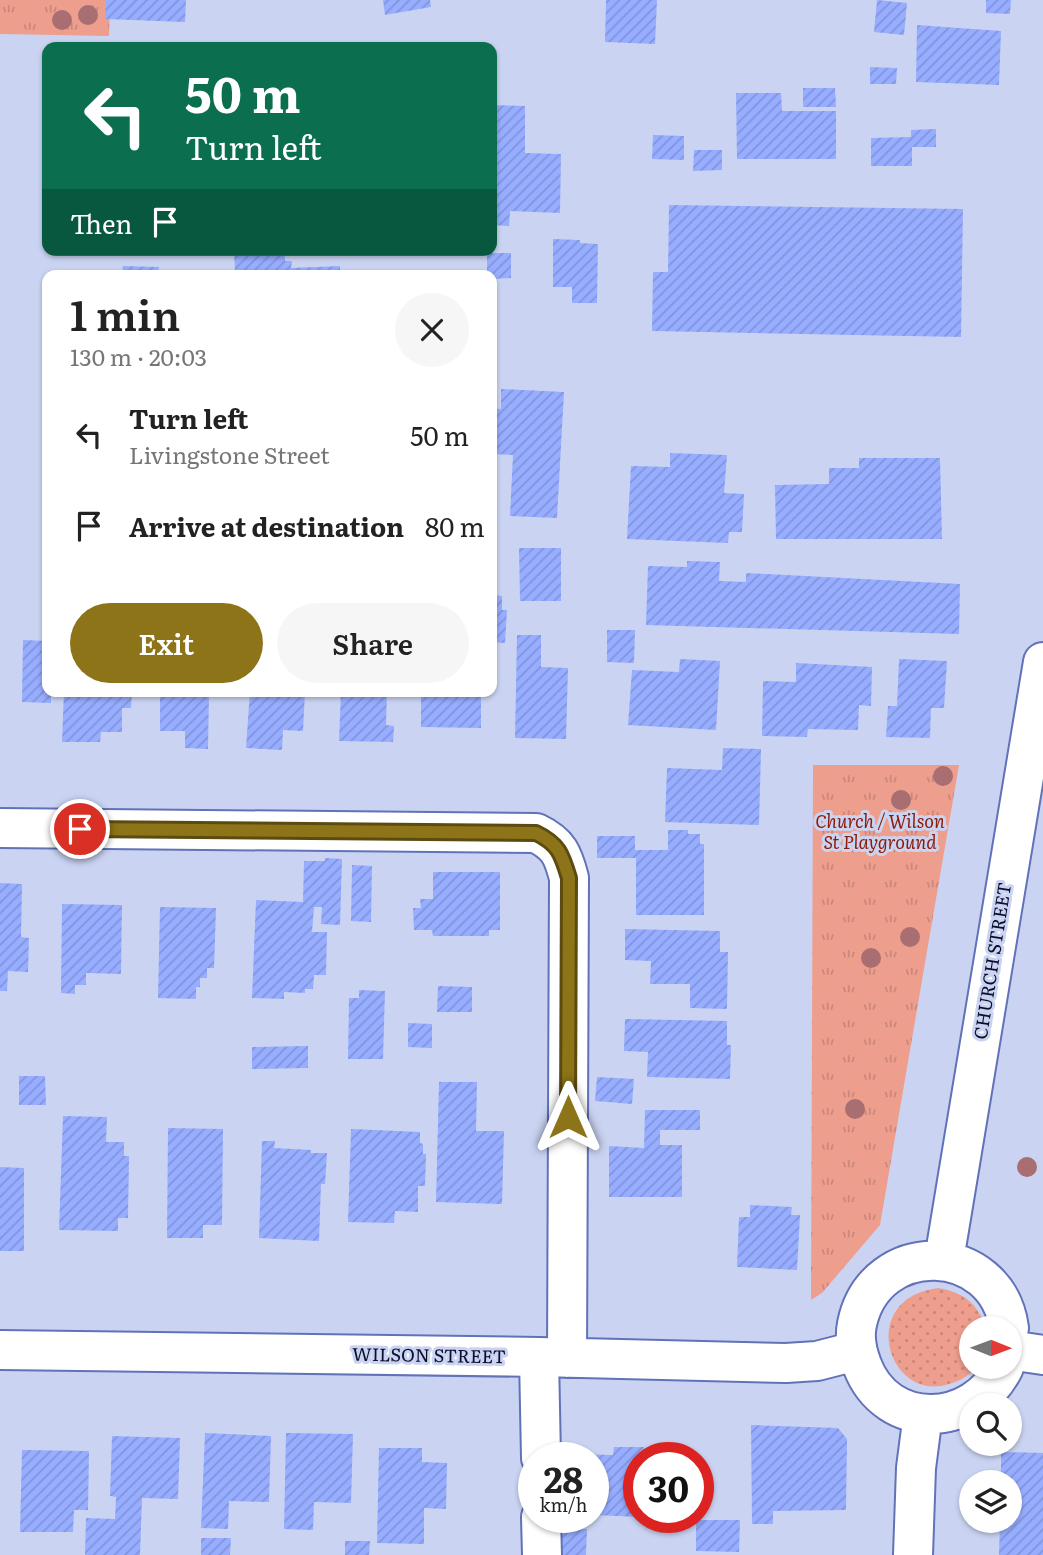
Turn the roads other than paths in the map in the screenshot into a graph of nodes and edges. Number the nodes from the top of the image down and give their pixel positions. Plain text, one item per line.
1 (1043, 662) edge
2 (0, 828) edge
3 (944, 1260) junction
4 (1006, 1316) edge
5 (0, 1350) edge
6 (856, 1351) junction
7 (1022, 1352) edge
8 (1043, 1355) edge
9 (553, 1357) junction
10 (997, 1379) edge
11 (923, 1414) junction
12 (543, 1442) edge
13 (541, 1533) edge
14 (542, 1555) edge
15 (913, 1555) edge

1 - 3 street, CHURCH STREET
2 - 9 street
3 - 4 street
3 - 6 street
5 - 9 street, WILSON STREET
6 - 9 street, WILSON STREET
6 - 11 street
7 - 8 street
9 - 12 street
10 - 11 street
11 - 15 street
13 - 14 street

